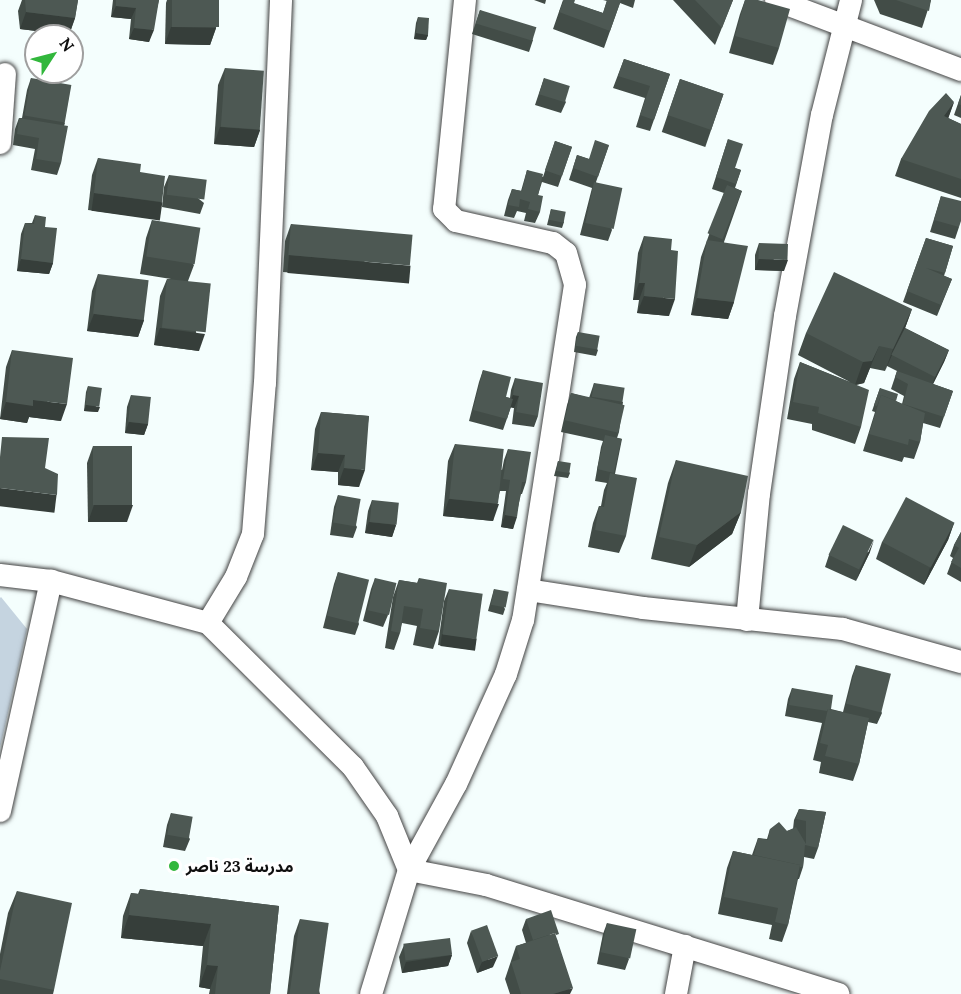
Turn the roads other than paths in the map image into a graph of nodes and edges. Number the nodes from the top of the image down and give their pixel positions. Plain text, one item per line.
1 (281, 0) edge
2 (465, 0) edge
3 (776, 0) edge
4 (851, 0) edge
5 (843, 25) junction
6 (961, 70) edge
7 (6, 74) dead end
8 (0, 143) edge
9 (0, 575) edge
10 (51, 581) junction
11 (528, 590) junction
12 (747, 620) junction
13 (208, 623) junction
14 (961, 662) edge
15 (0, 811) edge
16 (409, 870) junction
17 (684, 946) junction
18 (371, 994) edge
19 (676, 994) edge
20 (839, 994) edge

1 - 13 street
2 - 11 street
3 - 5 street
4 - 5 street
5 - 6 street
5 - 12 street
7 - 8 street
9 - 10 street
10 - 13 street
10 - 15 street
11 - 12 street
11 - 16 street
12 - 14 street
13 - 16 street
16 - 17 street
16 - 18 street
17 - 19 street
17 - 20 street

